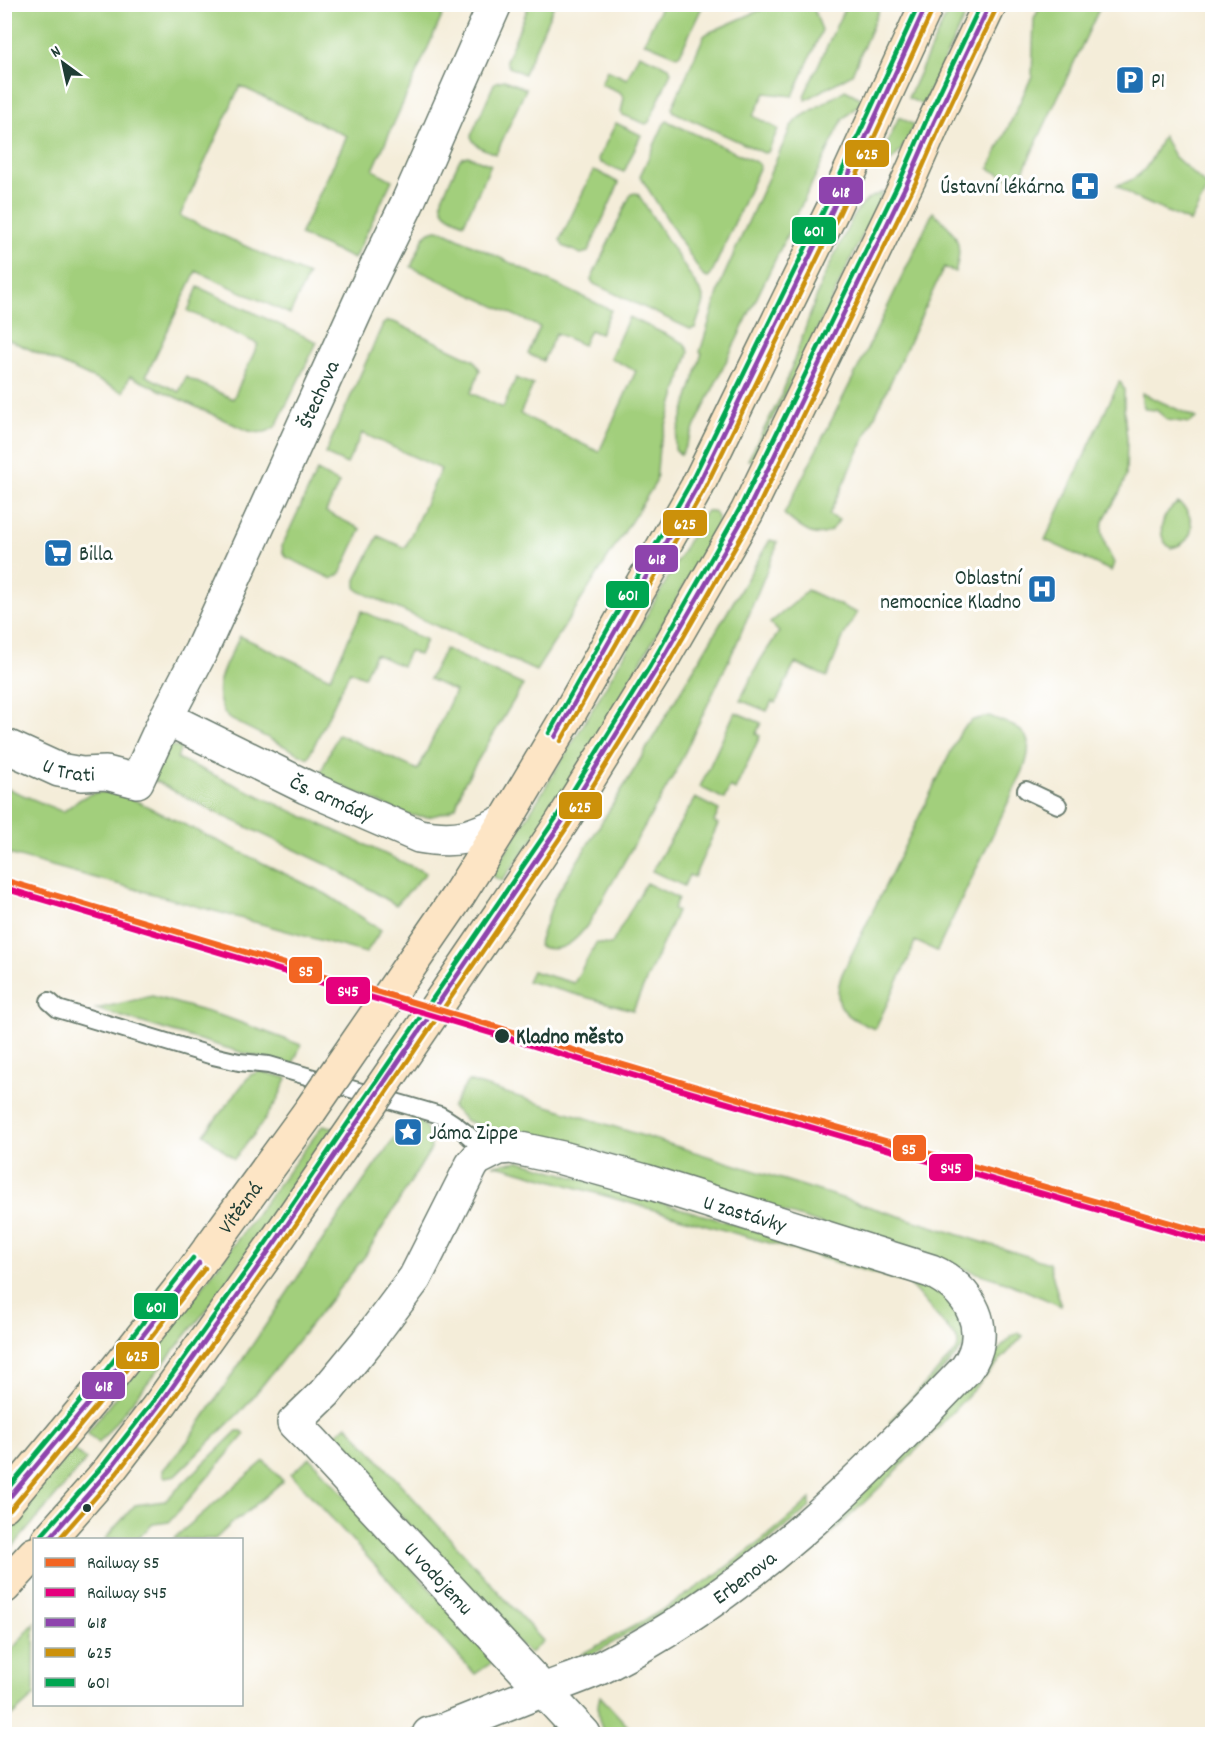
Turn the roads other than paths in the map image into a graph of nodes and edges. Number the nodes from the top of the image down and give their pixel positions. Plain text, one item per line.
1 (495, 4) edge
2 (927, 4) edge
3 (990, 4) edge
4 (166, 718) junction
5 (4, 745) edge
6 (137, 781) joint
7 (1026, 789) dead end
8 (1058, 805) dead end
9 (506, 820) junction
10 (49, 1001) dead end
11 (487, 1154) junction
12 (977, 1323) joint
13 (4, 1504) edge
14 (49, 1538) edge
15 (33, 1555) edge
16 (4, 1587) edge
17 (543, 1690) junction
18 (429, 1734) edge
19 (584, 1734) edge

1 - 4 street, Štechova
2 - 9 main road
3 - 14 main road, bridge
4 - 6 street, Štechova
4 - 9 street, Čs. armády
5 - 6 street, U Trati
7 - 8 lane
9 - 13 main road, Vítězná, bridge
10 - 11 lane
11 - 12 street, U zastávky
11 - 17 street, U vodojemu
12 - 17 street, Erbenova
15 - 16 main road
17 - 18 street, Erbenova
17 - 19 street, U vodojemu

